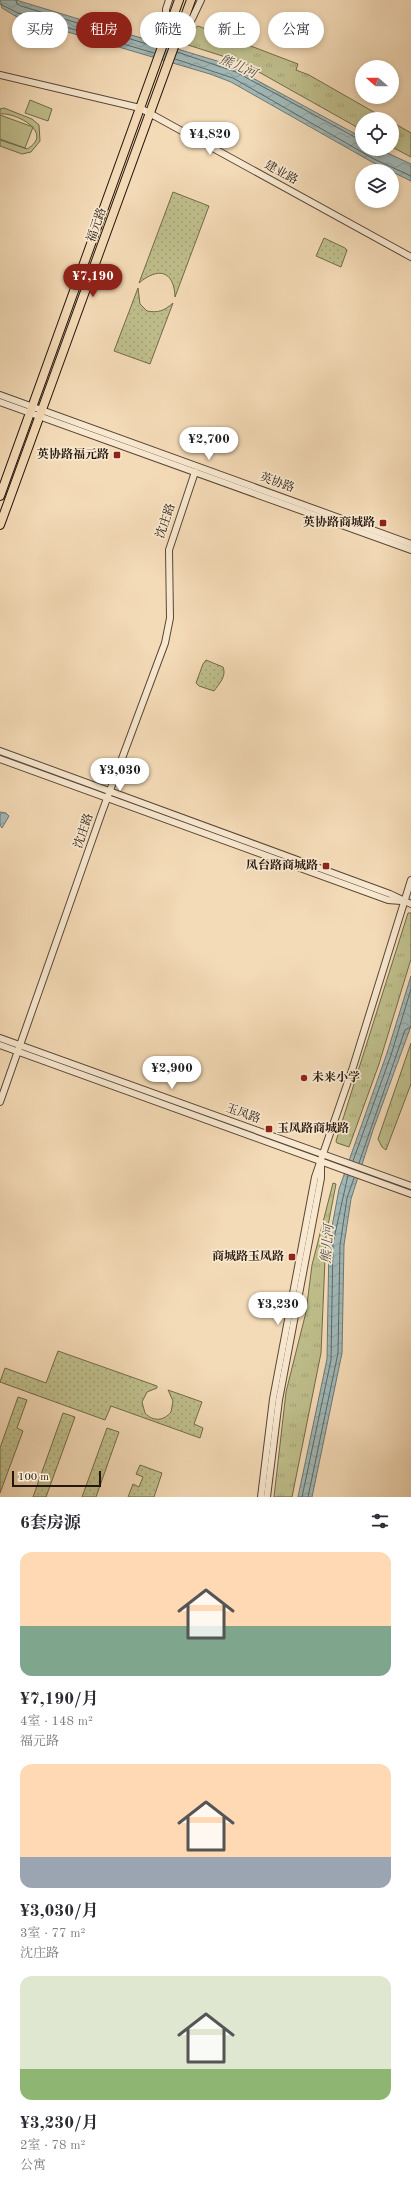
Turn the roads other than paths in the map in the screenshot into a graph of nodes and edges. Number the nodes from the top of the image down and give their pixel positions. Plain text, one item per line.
1 (169, 0) edge
2 (180, 0) edge
3 (190, 0) edge
4 (201, 0) edge
5 (166, 12) edge
6 (176, 12) edge
7 (186, 12) edge
8 (195, 12) edge
9 (162, 48) edge
10 (173, 48) edge
11 (0, 75) edge
12 (140, 108) junction
13 (150, 113) junction
14 (411, 258) edge
15 (0, 395) edge
16 (0, 402) edge
17 (31, 410) junction
18 (41, 413) junction
19 (195, 472) junction
20 (0, 496) edge
21 (0, 525) edge
22 (411, 544) edge
23 (411, 550) edge
24 (0, 751) edge
25 (0, 758) edge
26 (109, 795) junction
27 (411, 880) edge
28 (404, 901) junction
29 (411, 904) edge
30 (0, 1038) edge
31 (0, 1045) edge
32 (20, 1045) junction
33 (18, 1052) junction
34 (0, 1102) edge
35 (323, 1154) junction
36 (321, 1161) junction
37 (369, 1175) junction
38 (411, 1186) edge
39 (411, 1194) edge
40 (261, 1497) edge
41 (267, 1497) edge

1 - 5 street
2 - 6 main road, 福元路
3 - 7 main road, 福元路
4 - 8 street
9 - 12 main road, 福元路
10 - 13 main road, 福元路
11 - 12 street, 建业路
12 - 13 street, 建业路
12 - 17 main road, 福元路
13 - 14 street, 建业路
13 - 18 main road, 福元路
15 - 17 street, 英协路
16 - 17 street, 英协路
17 - 18 street, 英协路
17 - 20 main road, 福元路
18 - 19 street, 英协路
18 - 21 main road, 福元路
18 - 22 street, 英协路
19 - 23 street, 英协路
19 - 26 street, 沈庄路
24 - 26 street
25 - 26 street
26 - 28 street
26 - 32 street, 沈庄路
27 - 28 street
28 - 29 street
28 - 35 street
30 - 32 street, 玉凤路
31 - 33 street, 玉凤路
32 - 33 street, 沈庄路
32 - 35 street, 玉凤路
33 - 34 street, 沈庄路
33 - 36 street, 玉凤路
35 - 36 street
35 - 37 street, 玉凤路
36 - 37 street, 玉凤路
36 - 40 street
36 - 41 street
37 - 38 street, 玉凤路
37 - 39 street, 玉凤路

